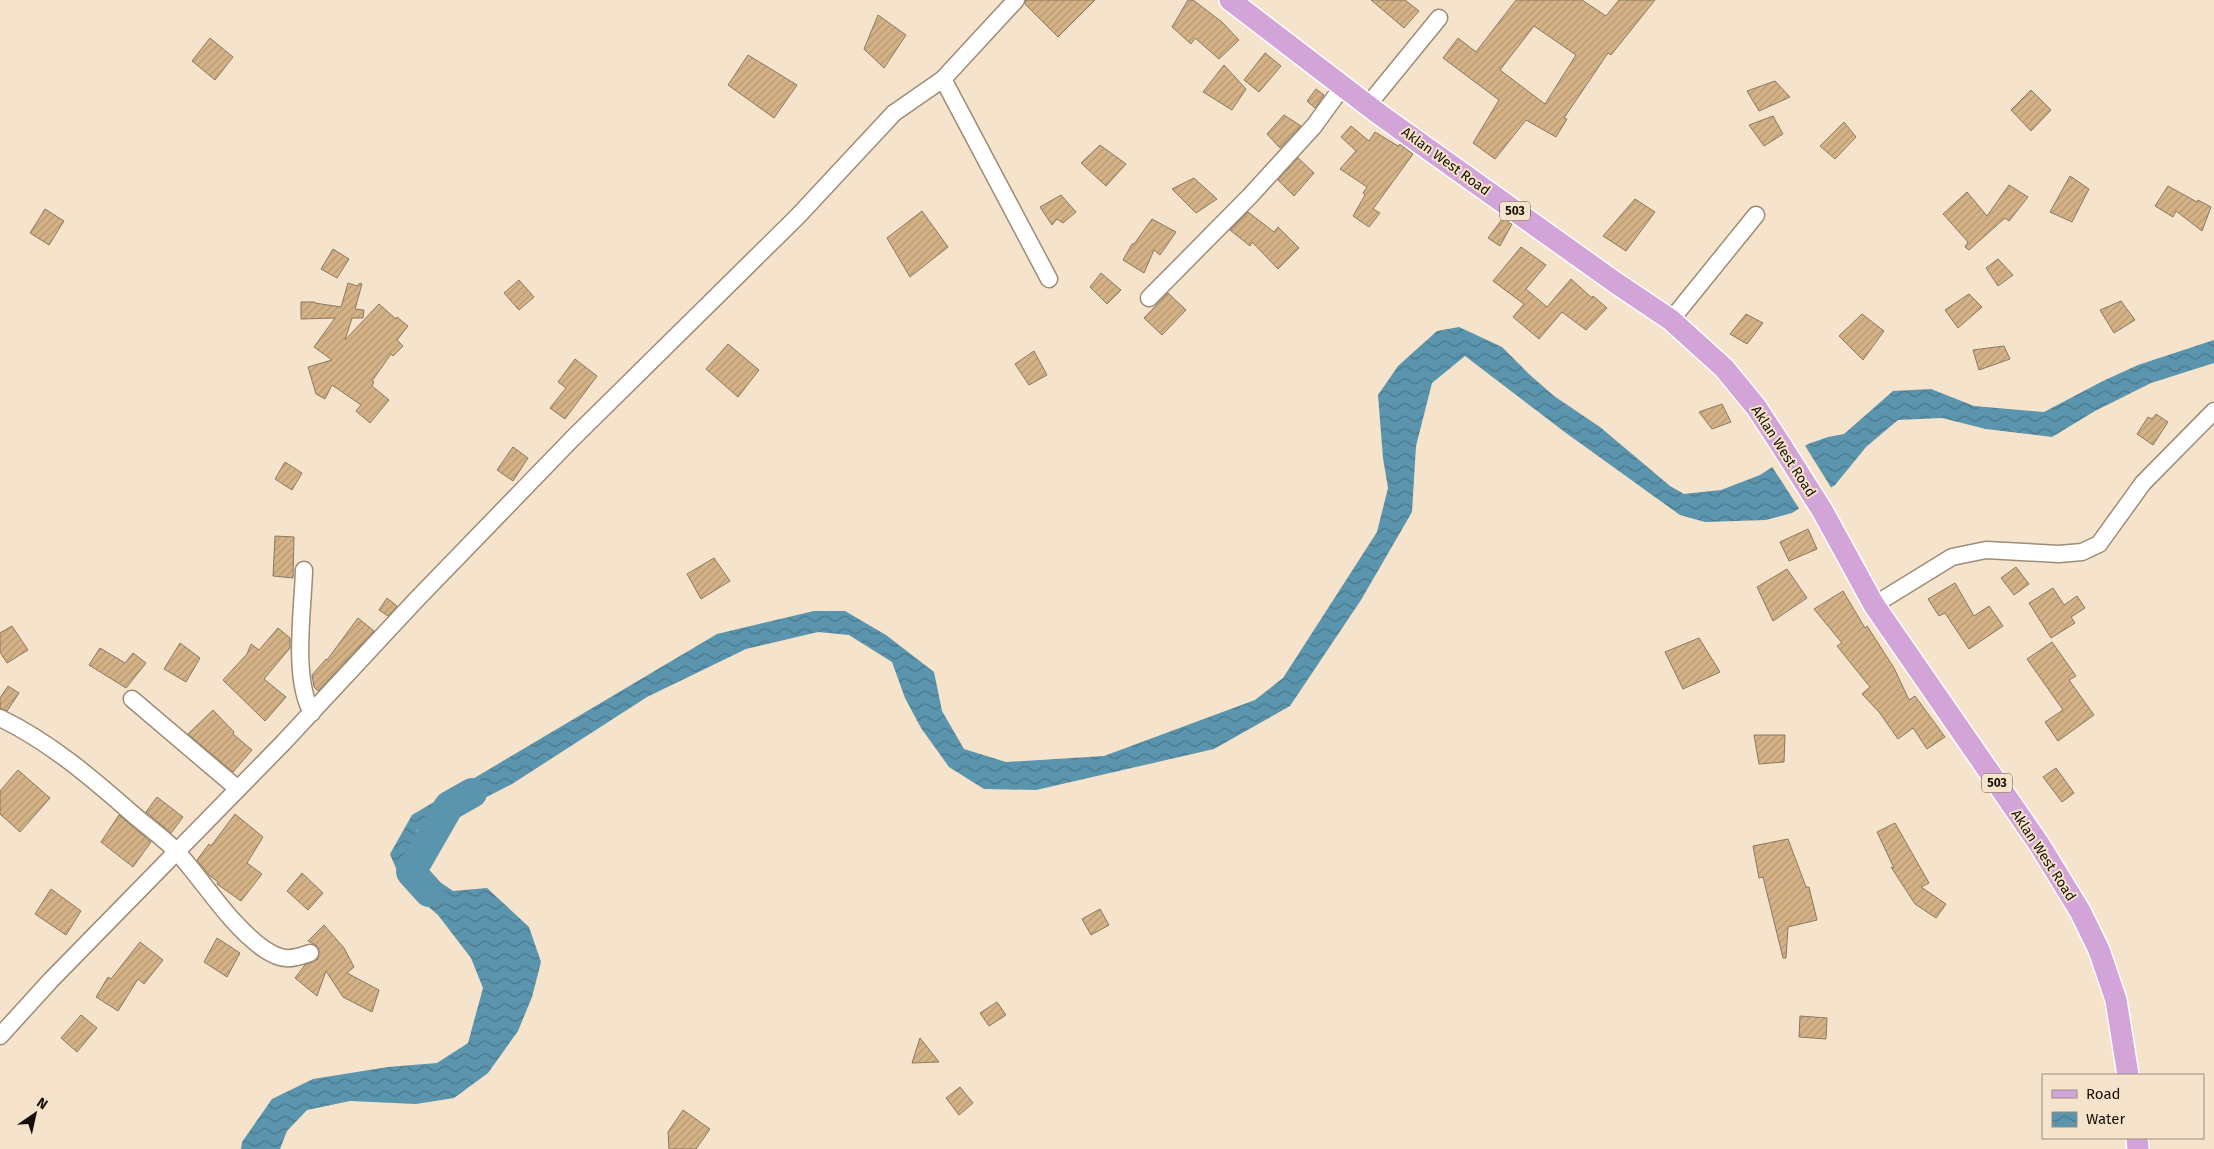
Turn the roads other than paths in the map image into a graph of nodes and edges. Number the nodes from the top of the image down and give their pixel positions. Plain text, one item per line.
1 (1016, 0) edge
2 (1230, 0) edge
3 (1439, 18) dead end
4 (943, 79) junction
5 (1343, 86) junction
6 (1368, 105) junction
7 (1756, 214) dead end
8 (1049, 278) dead end
9 (1148, 298) dead end
10 (1671, 320) junction
11 (2214, 411) edge
12 (304, 570) dead end
13 (1874, 605) junction
14 (132, 699) dead end
15 (312, 713) junction
16 (0, 718) edge
17 (238, 789) junction
18 (176, 852) junction
19 (310, 953) dead end
20 (0, 1036) edge
21 (2128, 1074) edge

1 - 4 street
2 - 5 main road, Aklan West Road / 503
3 - 6 street
4 - 8 street
4 - 15 street
5 - 6 main road, Aklan West Road / 503
5 - 9 street
6 - 10 main road, Aklan West Road / 503
7 - 10 street
10 - 13 main road, Aklan West Road / 503
11 - 13 street
12 - 15 street
13 - 21 main road, Aklan West Road / 503
14 - 17 street
15 - 17 street
16 - 18 street
17 - 18 street
18 - 19 street
18 - 20 street

